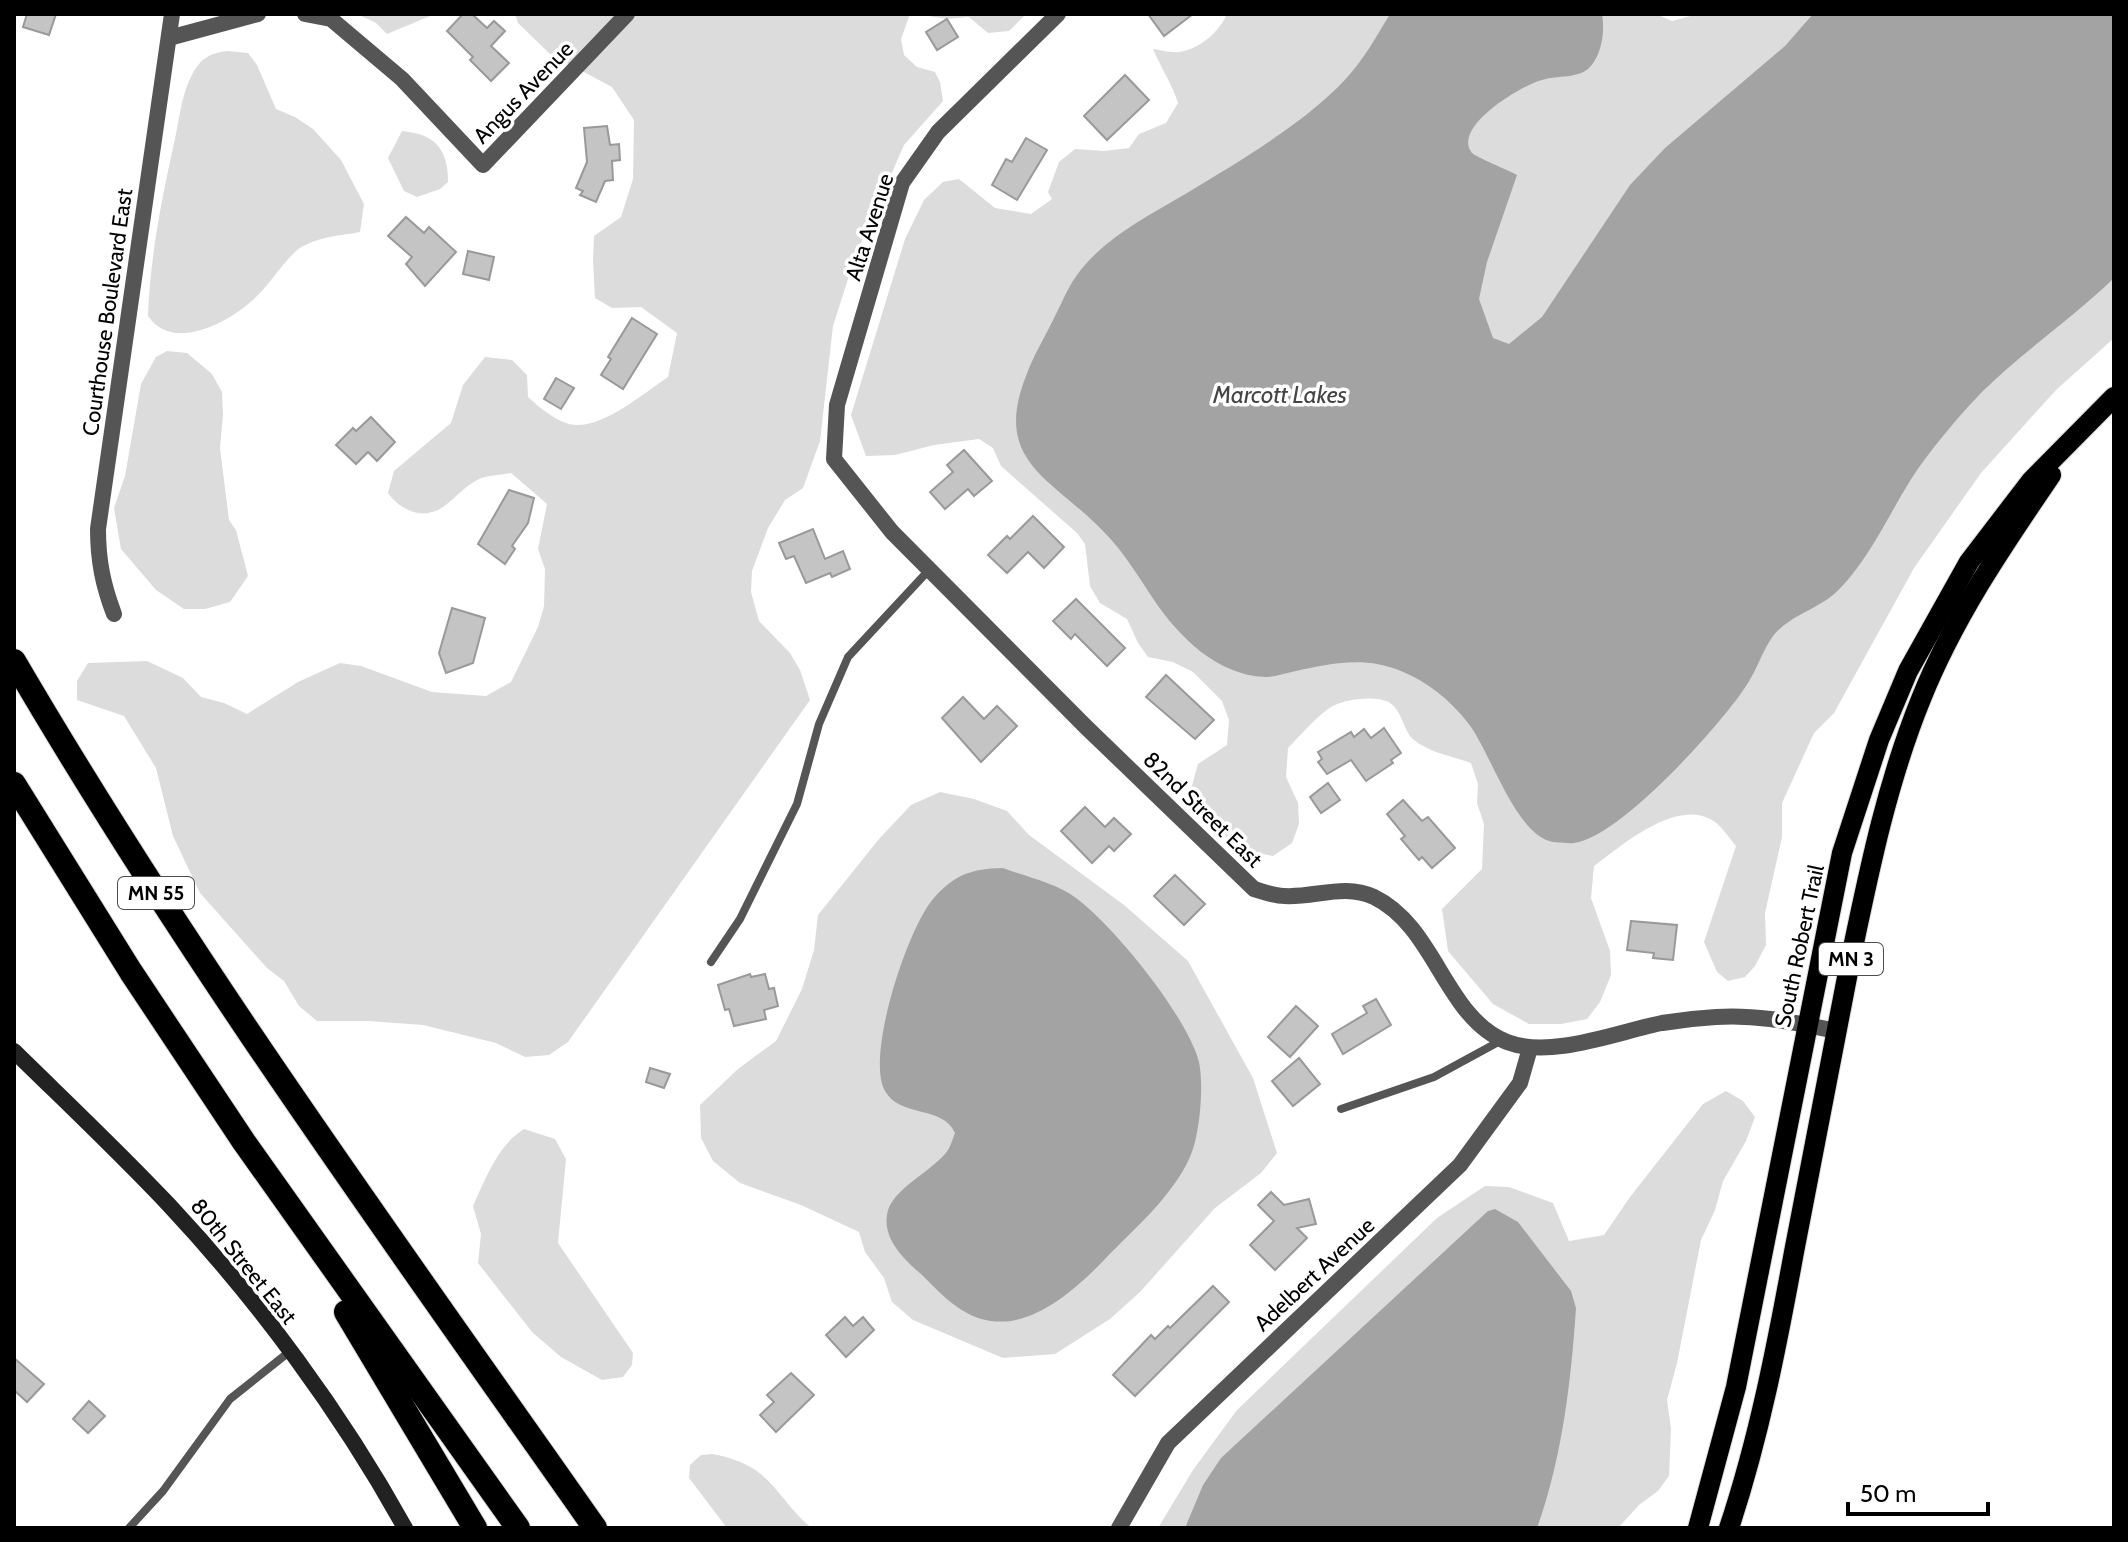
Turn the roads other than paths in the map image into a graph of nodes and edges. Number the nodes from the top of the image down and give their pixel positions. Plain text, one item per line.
1 (172, 14) edge
2 (258, 14) edge
3 (305, 14) edge
4 (627, 14) edge
5 (1058, 14) edge
6 (169, 38) junction
7 (2114, 397) edge
8 (2080, 431) junction
9 (834, 459) joint
10 (929, 570) junction
11 (114, 614) dead end
12 (14, 661) edge
13 (14, 784) edge
14 (711, 962) dead end
15 (1807, 1025) junction
16 (1837, 1031) junction
17 (1503, 1040) junction
18 (1530, 1048) junction
19 (14, 1051) edge
20 (1341, 1109) dead end
21 (306, 1118) junction
22 (244, 1142) junction
23 (289, 1352) junction
24 (128, 1528) edge
25 (405, 1528) edge
26 (475, 1528) edge
27 (518, 1528) edge
28 (595, 1528) edge
29 (613, 1528) edge
30 (1119, 1528) edge
31 (1698, 1528) edge
32 (1729, 1528) edge

1 - 6 street, Courthouse Boulevard East
2 - 6 street
3 - 4 street, Angus Avenue
5 - 9 street, Alta Avenue
6 - 11 street, Courthouse Boulevard East
7 - 8 main road, South Robert Trail / MN 3
8 - 15 main road, South Robert Trail / MN 3
8 - 16 main road, South Robert Trail / MN 3
9 - 10 street, 82nd Street East
10 - 14 lane
10 - 17 street, 82nd Street East
12 - 21 highway, MN 55
13 - 22 highway, MN 55
15 - 16 street, 82nd Street East
15 - 18 street, 82nd Street East
15 - 31 main road, South Robert Trail / MN 3
16 - 32 main road, South Robert Trail / MN 3
17 - 18 street, 82nd Street East
17 - 20 lane
18 - 30 street, Adelbert Avenue
19 - 23 street, 80th Street East
21 - 28 highway, MN 55
21 - 29 highway
22 - 26 highway
22 - 27 highway, MN 55
23 - 24 lane
23 - 25 street, 80th Street East

